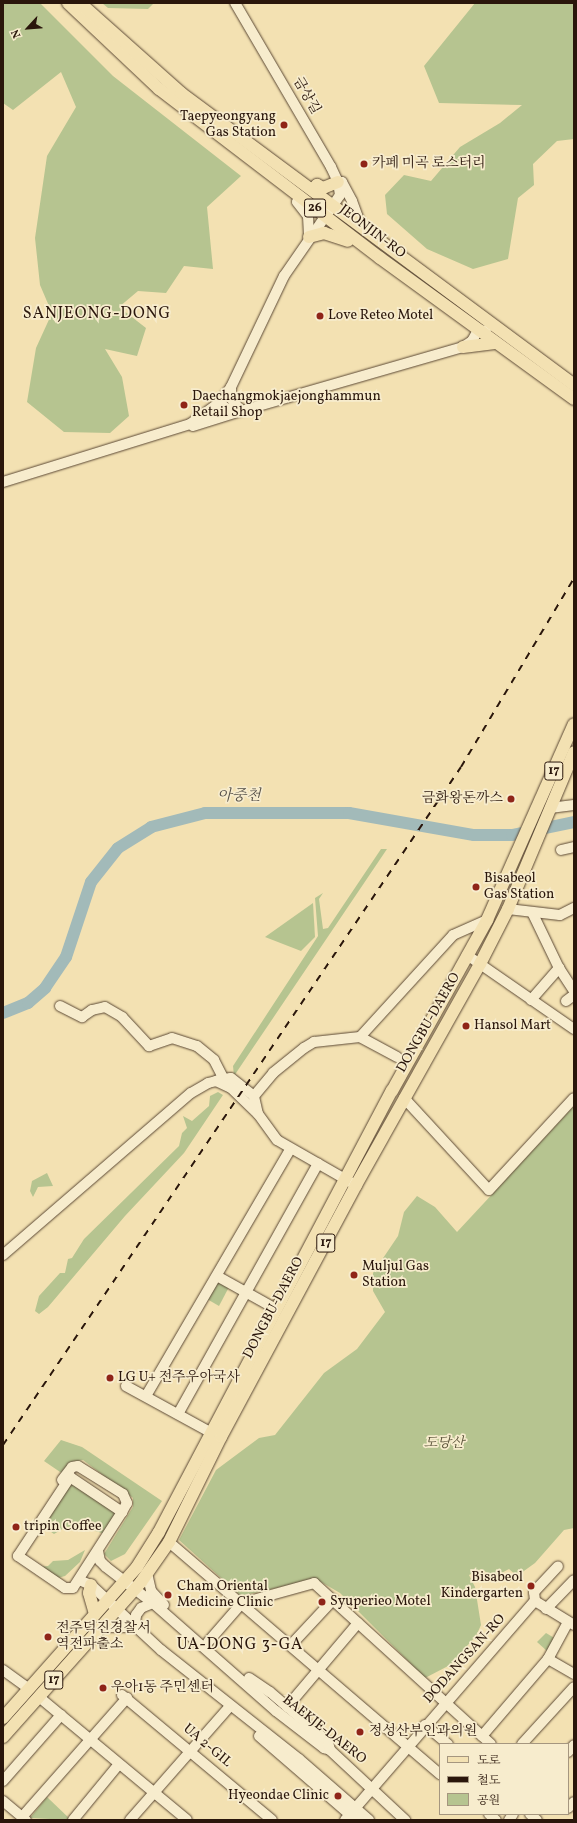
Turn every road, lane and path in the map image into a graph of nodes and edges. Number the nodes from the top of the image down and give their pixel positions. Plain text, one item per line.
1 (68, 3) edge
2 (80, 3) edge
3 (235, 3) edge
4 (338, 182) junction
5 (313, 189) junction
6 (301, 197) junction
7 (335, 205) junction
8 (324, 215) junction
9 (357, 222) junction
10 (352, 236) junction
11 (309, 237) junction
12 (478, 330) junction
13 (495, 343) junction
14 (519, 345) junction
15 (463, 346) junction
16 (574, 385) edge
17 (230, 387) junction
18 (574, 399) edge
19 (219, 403) junction
20 (241, 411) junction
21 (190, 424) junction
22 (3, 482) edge
23 (574, 724) edge
24 (574, 752) edge
25 (574, 805) edge
26 (548, 811) junction
27 (574, 847) edge
28 (561, 850) dead end
29 (574, 908) edge
30 (508, 909) junction
31 (532, 912) junction
32 (487, 920) junction
33 (467, 955) junction
34 (480, 964) junction
35 (559, 968) junction
36 (574, 991) edge
37 (531, 1000) junction
38 (60, 1006) dead end
39 (574, 1029) edge
40 (360, 1036) junction
41 (397, 1057) dead end
42 (220, 1080) junction
43 (254, 1096) junction
44 (404, 1098) junction
45 (574, 1098) edge
46 (258, 1114) junction
47 (290, 1150) junction
48 (318, 1164) junction
49 (351, 1182) junction
50 (3, 1254) edge
51 (217, 1276) junction
52 (246, 1293) junction
53 (276, 1309) junction
54 (126, 1386) dead end
55 (146, 1396) junction
56 (178, 1414) junction
57 (210, 1432) junction
58 (122, 1512) junction
59 (169, 1542) junction
60 (98, 1551) junction
61 (558, 1566) dead end
62 (147, 1573) junction
63 (79, 1580) junction
64 (574, 1580) edge
65 (124, 1581) junction
66 (91, 1584) junction
67 (65, 1588) junction
68 (135, 1589) junction
69 (332, 1600) junction
70 (535, 1601) junction
71 (113, 1603) junction
72 (242, 1603) junction
73 (153, 1604) junction
74 (546, 1609) junction
75 (95, 1614) junction
76 (179, 1617) junction
77 (358, 1623) junction
78 (571, 1623) edge
79 (136, 1626) junction
80 (99, 1627) junction
81 (184, 1630) junction
82 (197, 1632) junction
83 (208, 1642) junction
84 (291, 1645) junction
85 (548, 1659) junction
86 (320, 1668) junction
87 (3, 1670) edge
88 (241, 1671) junction
89 (573, 1672) edge
90 (245, 1683) junction
91 (258, 1686) junction
92 (574, 1687) edge
93 (29, 1689) junction
94 (39, 1697) junction
95 (445, 1704) junction
96 (230, 1706) junction
97 (287, 1707) junction
98 (61, 1715) junction
99 (3, 1718) edge
100 (426, 1725) junction
101 (482, 1736) junction
102 (3, 1737) edge
103 (90, 1739) junction
104 (447, 1743) edge
105 (490, 1743) edge
106 (523, 1743) edge
107 (408, 1746) junction
108 (189, 1750) junction
109 (330, 1750) junction
110 (119, 1764) junction
111 (439, 1773) edge
112 (3, 1781) edge
113 (371, 1788) junction
114 (154, 1792) junction
115 (3, 1801) edge
116 (352, 1815) edge
117 (404, 1818) edge
118 (24, 1819) edge
119 (183, 1819) edge
120 (73, 1820) edge
121 (130, 1820) edge
122 (272, 1820) edge
123 (369, 1820) edge
124 (414, 1820) edge

1 - 6 main road, JEONJIN-RO / 26
2 - 5 main road, JEONJIN-RO / 26
3 - 4 street, 금상길
4 - 5 main road
4 - 7 street
4 - 9 street, 금상길
5 - 7 main road, JEONJIN-RO / 26
6 - 8 main road, JEONJIN-RO / 26
6 - 11 street
7 - 8 street
7 - 9 main road, JEONJIN-RO / 26
8 - 10 main road, JEONJIN-RO / 26
8 - 11 street
9 - 14 main road, JEONJIN-RO / 26
10 - 11 main road
10 - 12 main road, JEONJIN-RO / 26
11 - 17 street
12 - 13 main road, JEONJIN-RO / 26
12 - 14 street
12 - 15 street
13 - 15 main road
13 - 18 main road, JEONJIN-RO / 26
14 - 16 main road, JEONJIN-RO / 26
15 - 20 street
17 - 19 street
17 - 20 street
19 - 20 street
19 - 21 street
20 - 21 street
21 - 22 street
23 - 32 main road, DONGBU-DAERO / 17
24 - 26 main road, DONGBU-DAERO / 17
25 - 26 street
26 - 30 main road, DONGBU-DAERO / 17
27 - 28 street
29 - 31 street
30 - 31 street
30 - 34 main road, DONGBU-DAERO / 17
31 - 35 street
32 - 33 main road, DONGBU-DAERO / 17
32 - 40 street
33 - 34 street
33 - 49 main road, DONGBU-DAERO / 17
34 - 37 street
34 - 44 main road, DONGBU-DAERO / 17
35 - 36 street
35 - 37 street
37 - 39 street
38 - 42 street
40 - 41 street
40 - 43 street
42 - 43 street
42 - 46 street
42 - 50 street
43 - 46 street
44 - 45 street
44 - 49 main road, DONGBU-DAERO / 17
46 - 47 street
47 - 48 street
47 - 51 street
48 - 49 street
48 - 52 street
49 - 53 main road, DONGBU-DAERO / 17
49 - 59 main road, DONGBU-DAERO / 17
51 - 52 street
51 - 55 street
52 - 53 street
52 - 56 street
53 - 57 main road, DONGBU-DAERO / 17
54 - 55 street
55 - 56 street
56 - 57 street
57 - 65 main road, DONGBU-DAERO / 17
58 - 60 street
58 - 67 street
58 - 67 street
59 - 62 main road, DONGBU-DAERO / 17
59 - 72 street
60 - 63 street
60 - 65 street, BAEKJE-DAERO
61 - 70 street
62 - 68 main road, DONGBU-DAERO / 17
62 - 76 street
63 - 66 street
63 - 67 street
64 - 74 street
65 - 68 street, BAEKJE-DAERO
65 - 71 main road, DONGBU-DAERO / 17
66 - 71 street
66 - 75 main road
68 - 71 main road, DONGBU-DAERO / 17
68 - 73 street, BAEKJE-DAERO
69 - 72 street
69 - 77 street
69 - 84 street
70 - 74 street
70 - 95 street, DODANGSAN-RO
71 - 75 main road, DONGBU-DAERO / 17
71 - 79 street
71 - 80 main road, DONGBU-DAERO / 17
72 - 83 street
72 - 84 street
73 - 79 street
73 - 81 street, BAEKJE-DAERO
74 - 78 street
75 - 93 main road, DONGBU-DAERO / 17
76 - 81 street
76 - 82 street
77 - 86 street
77 - 95 street
78 - 85 street
79 - 80 street
79 - 96 street
80 - 94 main road, DONGBU-DAERO / 17
81 - 82 street
81 - 90 street, BAEKJE-DAERO
82 - 83 street
83 - 88 street
84 - 86 street
85 - 89 street
85 - 101 street
86 - 97 street
86 - 107 street
87 - 93 street
88 - 90 street
88 - 91 street
90 - 91 street
90 - 109 street, BAEKJE-DAERO
91 - 97 street
92 - 106 street
93 - 99 main road, DONGBU-DAERO / 17
94 - 98 street
94 - 102 main road, DONGBU-DAERO / 17
95 - 100 street, DODANGSAN-RO
95 - 101 street
96 - 108 street
96 - 116 street
97 - 109 street
98 - 103 street
98 - 112 street
100 - 104 street
100 - 107 street, DODANGSAN-RO
101 - 105 street
103 - 108 street, UA 2-GIL
103 - 110 street
103 - 118 street
107 - 111 street
107 - 113 street, DODANGSAN-RO
108 - 114 street
108 - 122 street, UA 2-GIL
109 - 113 street, BAEKJE-DAERO
110 - 114 street
110 - 120 street
113 - 116 street, DODANGSAN-RO
113 - 117 street, BAEKJE-DAERO
114 - 119 street
114 - 121 street
115 - 118 street
116 - 123 street
117 - 124 street, BAEKJE-DAERO

